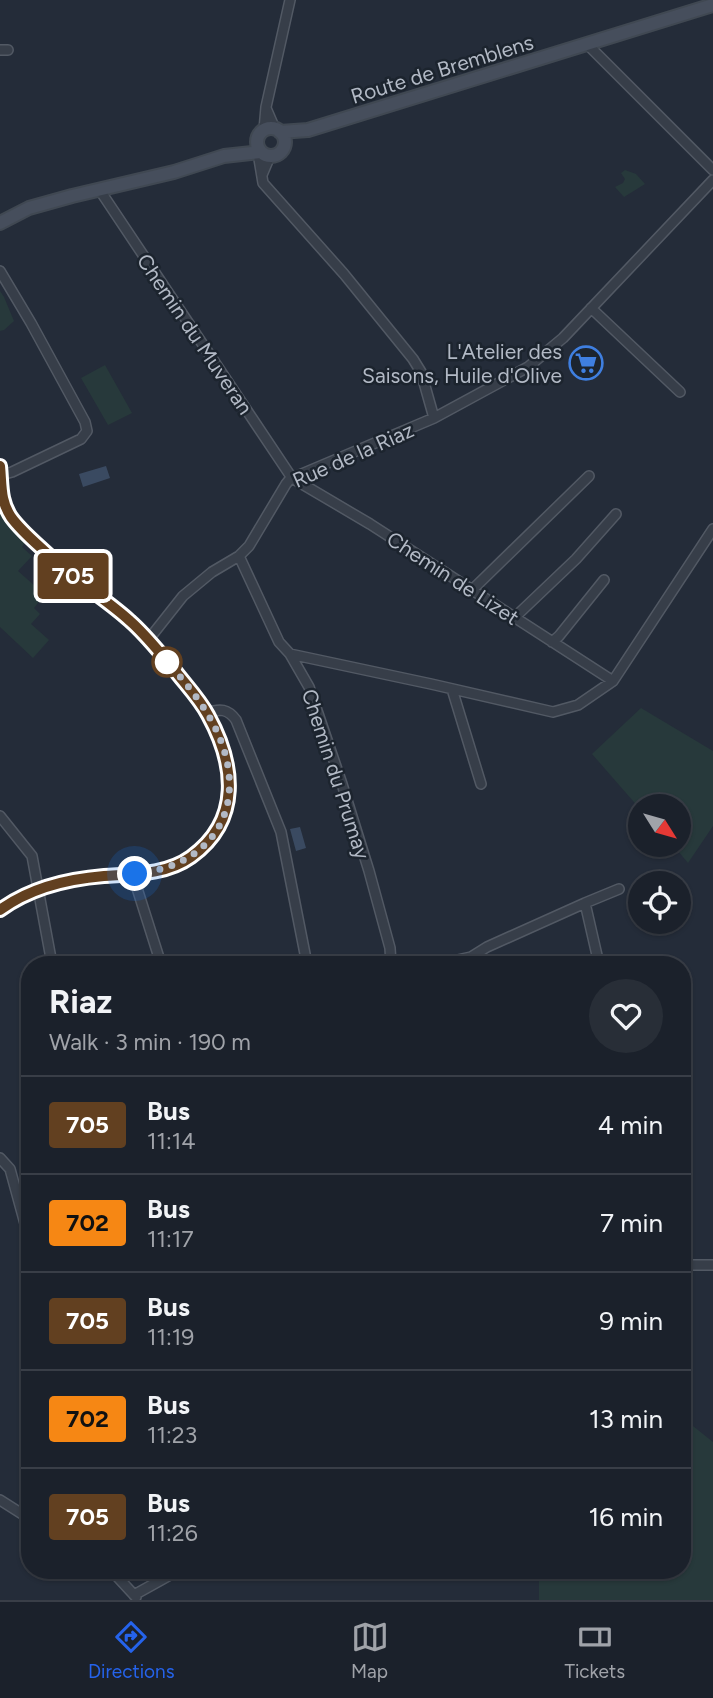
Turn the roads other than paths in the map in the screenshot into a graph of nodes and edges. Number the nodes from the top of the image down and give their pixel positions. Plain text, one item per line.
1 (290, 0) edge
2 (713, 5) edge
3 (587, 44) junction
4 (308, 131) junction
5 (269, 132) junction
6 (283, 149) junction
7 (264, 154) junction
8 (224, 156) junction
9 (713, 170) edge
10 (713, 180) edge
11 (99, 189) junction
12 (0, 223) edge
13 (0, 271) edge
14 (591, 307) junction
15 (677, 389) dead end
16 (434, 418) junction
17 (0, 470) edge
18 (589, 476) dead end
19 (292, 478) junction
20 (1, 503) edge
21 (616, 514) dead end
22 (713, 530) edge
23 (239, 556) junction
24 (604, 580) dead end
25 (472, 590) junction
26 (514, 618) junction
27 (149, 639) junction
28 (552, 642) junction
29 (290, 654) junction
30 (613, 681) junction
31 (452, 689) junction
32 (207, 713) junction
33 (481, 785) dead end
34 (0, 816) edge
35 (135, 874) junction
36 (619, 889) dead end
37 (38, 890) junction
38 (585, 903) junction
39 (0, 910) edge
40 (50, 956) edge
41 (158, 956) edge
42 (305, 956) edge
43 (391, 956) edge
44 (477, 956) edge
45 (597, 956) edge
46 (0, 1158) edge
47 (21, 1210) edge
48 (691, 1265) edge
49 (713, 1265) edge
50 (0, 1500) edge
51 (21, 1513) edge
52 (119, 1579) edge
53 (165, 1579) edge
54 (136, 1598) edge

1 - 5 street
2 - 3 street, Route de Bremblens
3 - 4 street, Route de Bremblens
3 - 9 street
4 - 5 street, Route de Bremblens
4 - 6 street, Route de Bremblens
5 - 6 street
5 - 7 street
5 - 8 street, Route de Bremblens
6 - 7 street, Route de Bremblens
7 - 8 street, Route de Bremblens
7 - 16 street
8 - 11 street, Route de Bremblens
10 - 14 street, Rue de la Riaz
11 - 12 street, Route de Bremblens
11 - 19 street, Chemin du Muveran
13 - 17 street
14 - 15 street
14 - 16 street, Rue de la Riaz
16 - 19 street, Rue de la Riaz
17 - 20 street
18 - 25 street
19 - 23 street, Rue de la Riaz
19 - 25 street, Chemin de Lizet
20 - 27 street
21 - 26 street
22 - 30 street
23 - 27 street, Rue de la Riaz
23 - 29 street, Chemin du Prumay
24 - 28 street
25 - 26 street, Chemin de Lizet
26 - 28 street, Chemin de Lizet
27 - 32 street
28 - 30 street, Chemin de Lizet
29 - 31 street
29 - 43 street, Chemin du Prumay
30 - 31 street
31 - 33 street
32 - 35 street
32 - 42 street
34 - 37 street
35 - 37 street
35 - 41 street
36 - 38 street
37 - 39 street
37 - 40 street
38 - 44 street
38 - 45 street
46 - 47 street
48 - 49 street
50 - 51 street
52 - 54 street
53 - 54 street

